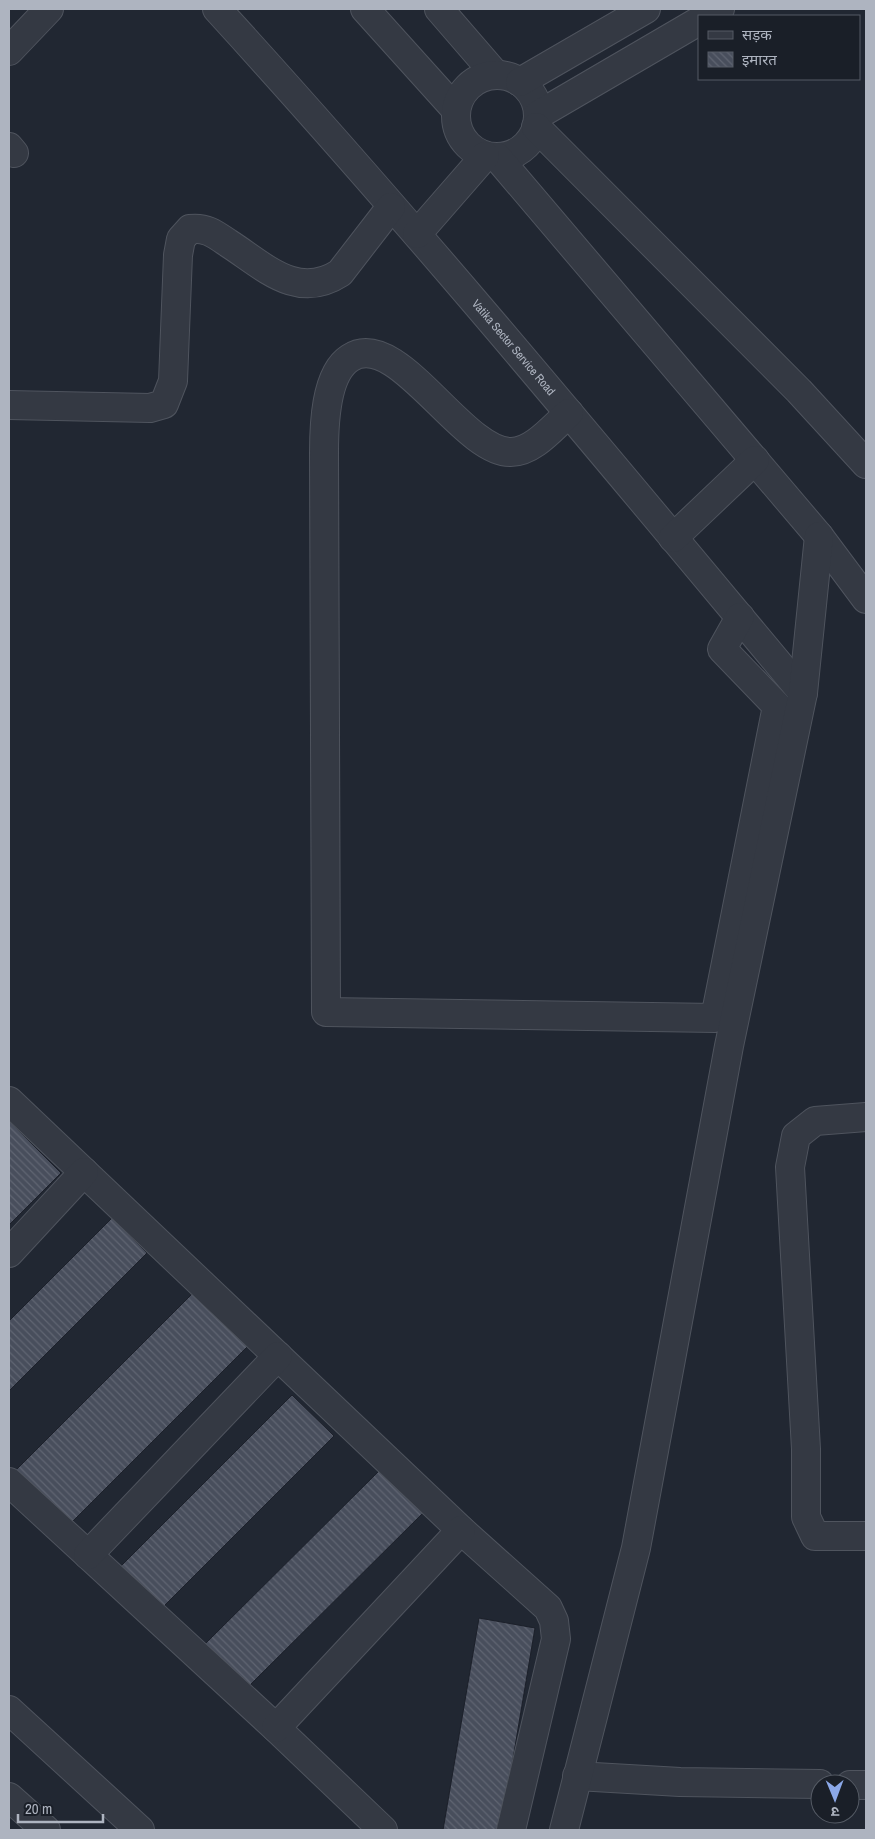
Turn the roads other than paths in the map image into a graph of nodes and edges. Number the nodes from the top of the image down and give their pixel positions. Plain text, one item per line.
1 (48, 9) edge
2 (217, 9) edge
3 (365, 9) edge
4 (439, 9) edge
5 (646, 9) edge
6 (720, 9) edge
7 (709, 15) edge
8 (698, 22) edge
9 (9, 51) edge
10 (508, 79) junction
11 (456, 110) junction
12 (537, 121) junction
13 (491, 156) junction
14 (391, 207) junction
15 (417, 234) junction
16 (9, 405) edge
17 (569, 413) junction
18 (755, 460) junction
19 (866, 464) edge
20 (819, 536) junction
21 (673, 538) junction
22 (866, 599) edge
23 (740, 617) junction
24 (803, 692) junction
25 (9, 1101) edge
26 (866, 1117) edge
27 (84, 1172) junction
28 (9, 1253) edge
29 (278, 1356) junction
30 (9, 1482) edge
31 (461, 1530) junction
32 (866, 1536) edge
33 (88, 1555) junction
34 (9, 1710) edge
35 (276, 1728) junction
36 (577, 1776) junction
37 (810, 1784) edge
38 (9, 1797) edge
39 (46, 1830) edge
40 (140, 1830) edge
41 (383, 1830) edge
42 (511, 1830) edge
43 (564, 1830) edge

1 - 9 street
2 - 14 street, Vatika Sector Service Road
3 - 11 street
4 - 10 street
5 - 10 street
6 - 7 street
8 - 12 street
10 - 11 street
10 - 12 street
11 - 13 street
12 - 13 street
12 - 19 street
13 - 15 street
13 - 18 street
14 - 15 street, Vatika Sector Service Road
14 - 16 street
15 - 17 street, Vatika Sector Service Road
17 - 21 street, Vatika Sector Service Road
17 - 23 street
18 - 20 street
18 - 21 street
20 - 22 street
20 - 24 street
21 - 23 street, Vatika Sector Service Road
23 - 24 street, Vatika Sector Service Road
24 - 36 street
25 - 27 street
26 - 32 street
27 - 28 street
27 - 29 street
29 - 31 street
29 - 33 street
30 - 33 street
31 - 35 street
31 - 42 street
33 - 35 street
34 - 40 street
35 - 41 street
36 - 37 street
36 - 43 street
38 - 39 street

